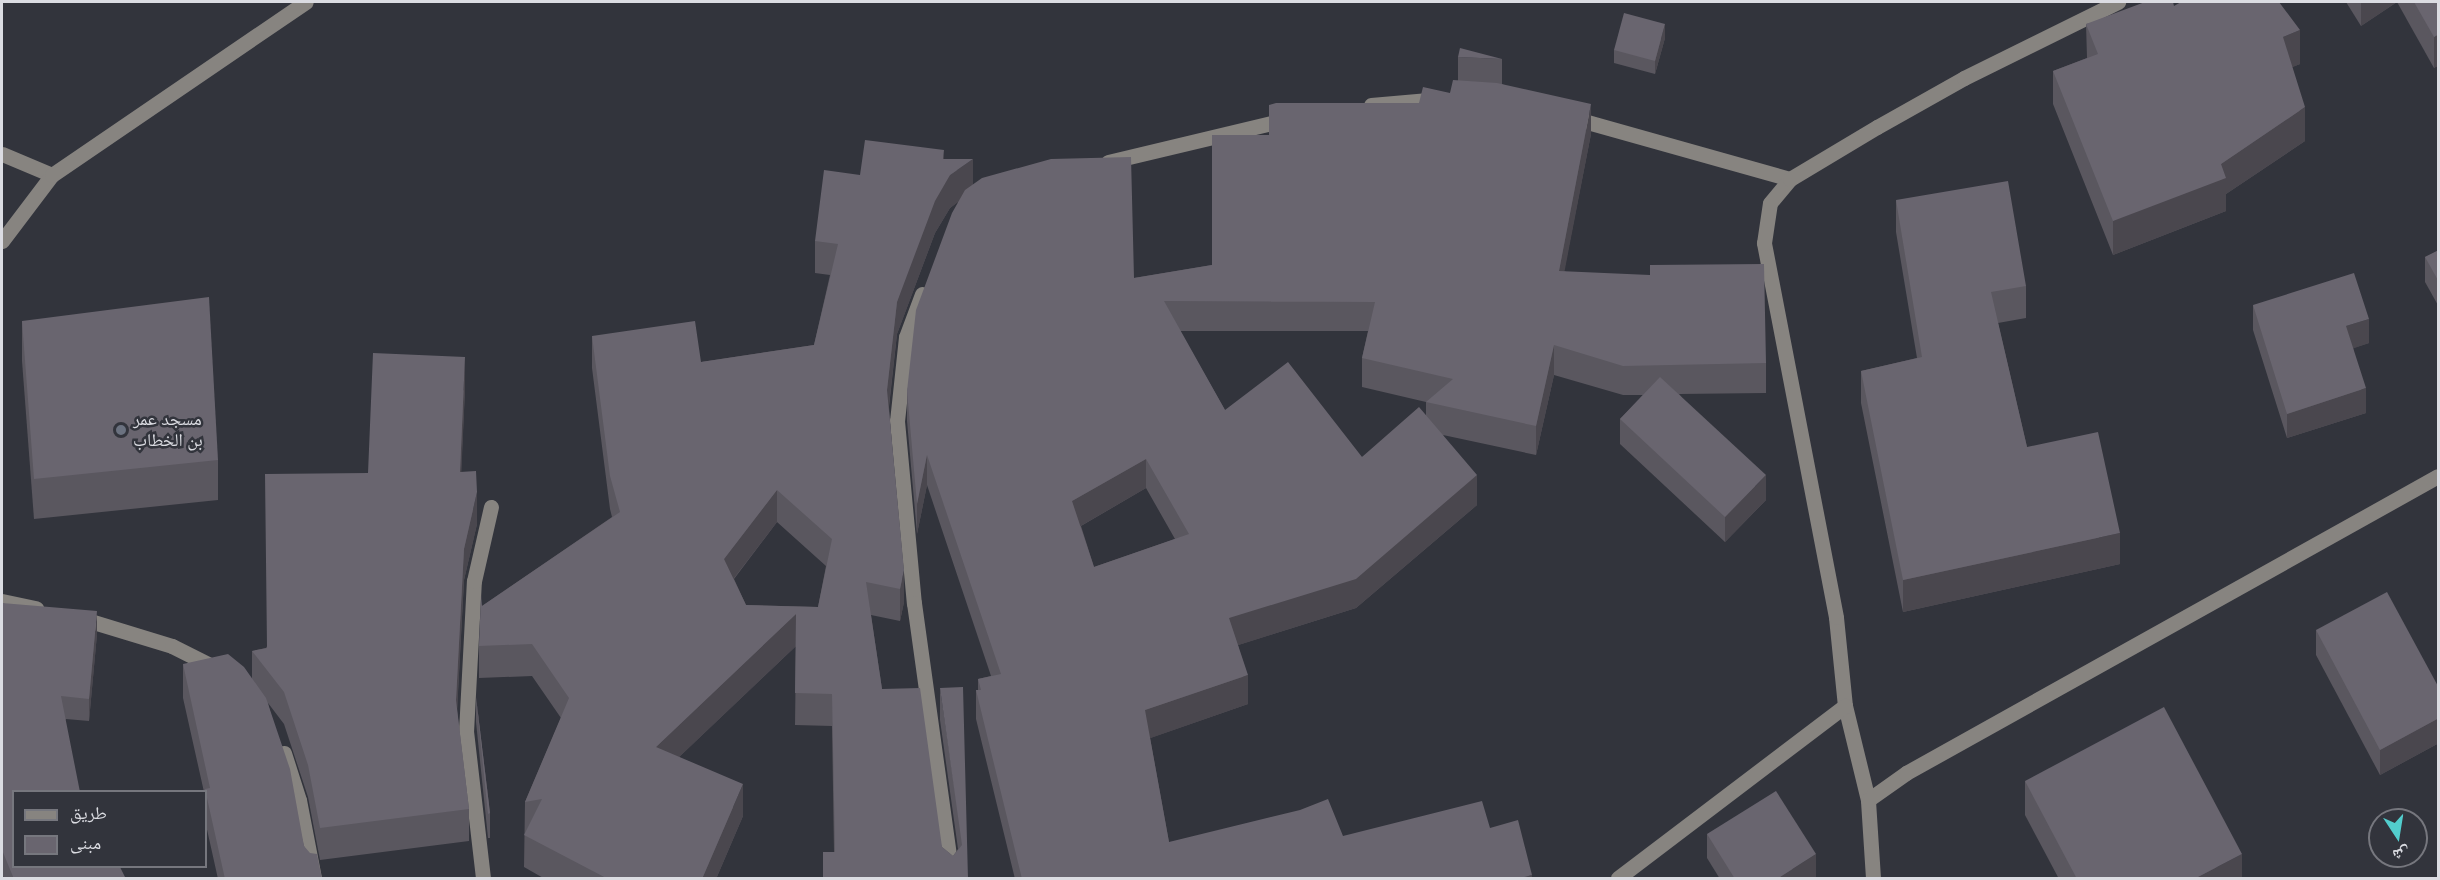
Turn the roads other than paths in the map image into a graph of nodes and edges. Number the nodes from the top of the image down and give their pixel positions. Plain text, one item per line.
1 (306, 2) edge
2 (2118, 2) edge
3 (1456, 100) edge
4 (1356, 106) edge
5 (1554, 113) edge
6 (1311, 114) edge
7 (2, 154) edge
8 (1090, 167) edge
9 (52, 175) junction
10 (1790, 179) junction
11 (2, 241) edge
12 (926, 282) edge
13 (2439, 476) edge
14 (491, 507) dead end
15 (2, 601) edge
16 (233, 680) edge
17 (1845, 706) junction
18 (279, 737) edge
19 (1868, 800) junction
20 (314, 879) edge
21 (483, 879) edge
22 (952, 879) edge
23 (1618, 879) edge
24 (1873, 879) edge

1 - 9 street
2 - 10 street
3 - 4 street
5 - 10 street
6 - 8 street
7 - 9 street
9 - 11 street
10 - 17 street
12 - 22 street
13 - 19 street
14 - 21 street
15 - 16 street
17 - 19 street
17 - 23 street
18 - 20 street
19 - 24 street

